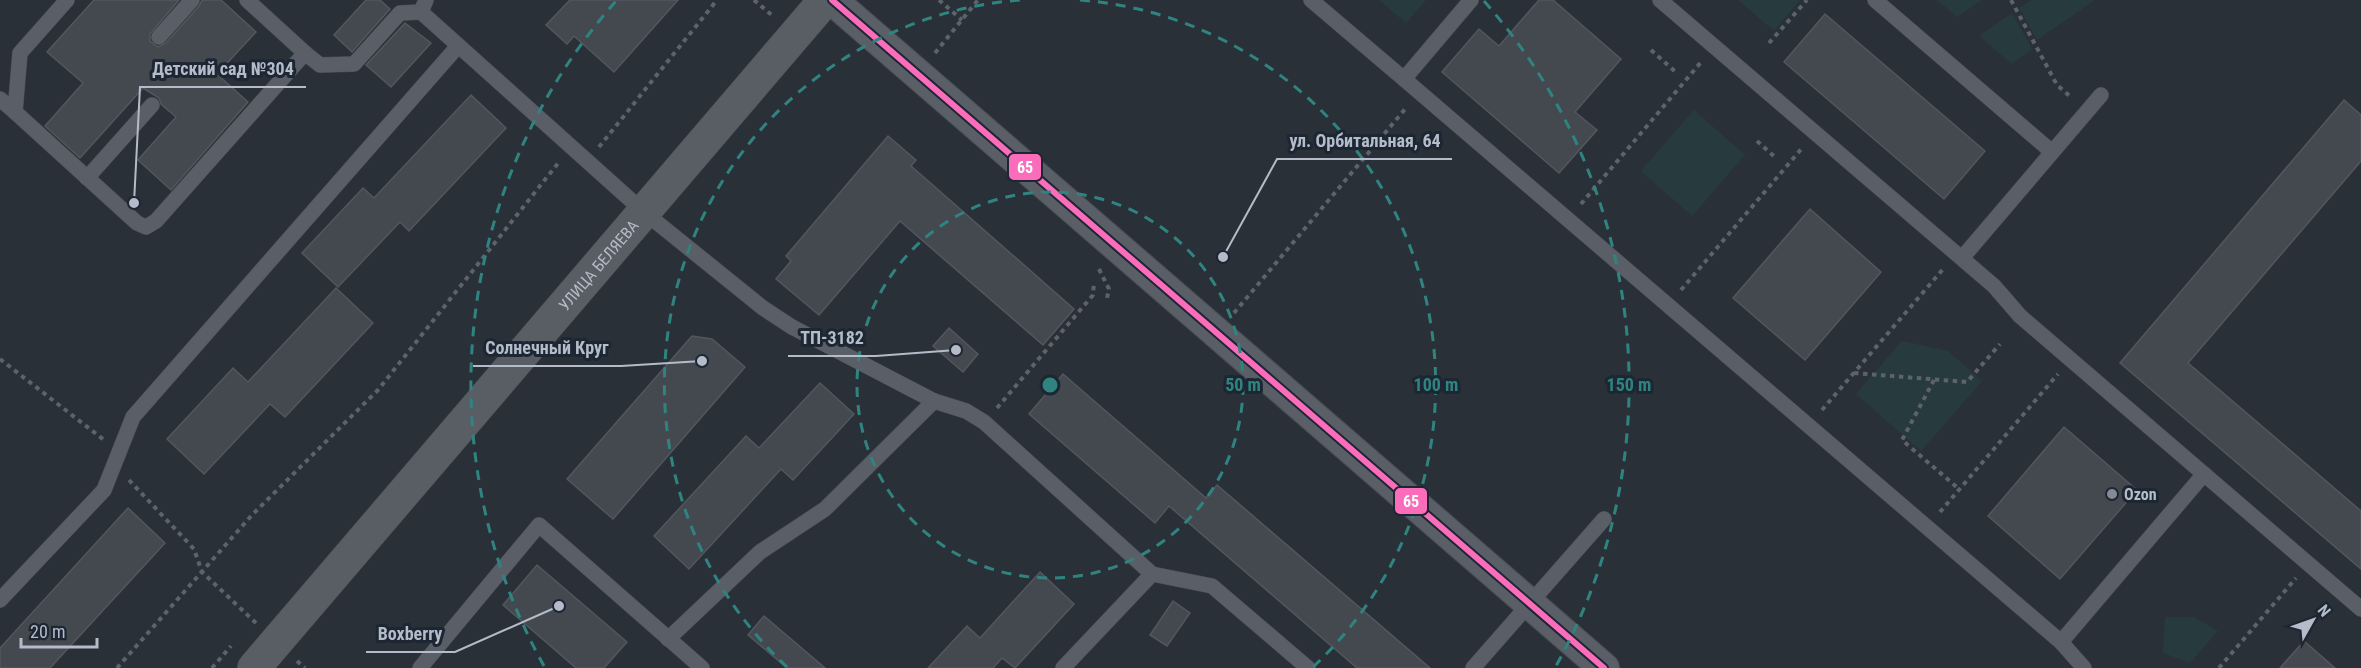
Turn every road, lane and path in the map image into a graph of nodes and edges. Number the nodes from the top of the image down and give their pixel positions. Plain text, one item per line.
1 (67, 0) edge
2 (192, 0) edge
3 (247, 0) edge
4 (717, 0) edge
5 (825, 0) edge
6 (832, 0) edge
7 (939, 0) edge
8 (978, 0) edge
9 (1311, 0) edge
10 (1472, 0) edge
11 (1660, 0) edge
12 (1807, 0) edge
13 (1875, 0) edge
14 (2011, 0) edge
15 (424, 6) edge
16 (962, 20) junction
17 (159, 37) dead end
18 (1769, 44) dead end
19 (458, 46) junction
20 (1715, 47) junction
21 (1651, 50) dead end
22 (305, 53) junction
23 (918, 74) junction
24 (1678, 74) dead end
25 (1404, 79) junction
26 (1419, 92) junction
27 (2101, 95) dead end
28 (0, 99) edge
29 (152, 105) dead end
30 (2088, 111) junction
31 (15, 112) junction
32 (1815, 133) junction
33 (1757, 141) dead end
34 (571, 147) junction
35 (2052, 152) junction
36 (1777, 159) dead end
37 (587, 162) junction
38 (87, 178) junction
39 (644, 212) junction
40 (1568, 219) junction
41 (1959, 256) junction
42 (1094, 282) dead end
43 (1106, 282) dead end
44 (1107, 298) dead end
45 (1668, 305) junction
46 (1218, 332) junction
47 (2000, 344) dead end
48 (0, 358) edge
49 (2070, 359) junction
50 (1854, 373) junction
51 (1934, 380) junction
52 (934, 401) junction
53 (984, 422) junction
54 (1809, 425) junction
55 (116, 458) junction
56 (2204, 474) junction
57 (1959, 489) junction
58 (1604, 519) dead end
59 (1927, 527) junction
60 (2308, 564) junction
61 (202, 572) junction
62 (1152, 574) junction
63 (0, 600) edge
64 (1530, 604) junction
65 (2361, 609) edge
66 (253, 621) dead end
67 (668, 639) junction
68 (2061, 642) junction
69 (1482, 665) edge
70 (117, 668) edge
71 (254, 668) edge
72 (420, 668) edge
73 (702, 668) edge
74 (1063, 668) edge
75 (1308, 668) edge
76 (1604, 668) edge
77 (2084, 668) edge
78 (2219, 668) edge

1 - 31 lane
2 - 17 lane
3 - 22 lane
4 - 37 path
5 - 39 main road, УЛИЦА БЕЛЯЕВА
6 - 23 street
7 - 16 path
8 - 16 path
9 - 25 lane
10 - 25 lane
11 - 20 lane
12 - 18 path
13 - 35 lane
14 - 30 path
15 - 19 lane
15 - 22 lane
16 - 23 path
19 - 34 lane
19 - 55 lane
20 - 32 lane
20 - 40 path
21 - 24 path
22 - 38 lane
23 - 46 street
25 - 26 lane
26 - 40 lane
26 - 46 path
27 - 30 lane
28 - 31 lane
29 - 38 lane
30 - 35 lane
31 - 38 lane
32 - 41 lane
32 - 45 path
33 - 36 path
34 - 37 lane
34 - 61 path
35 - 41 lane
37 - 39 lane
39 - 52 lane
39 - 71 main road, УЛИЦА БЕЛЯЕВА
40 - 45 lane
41 - 49 lane
41 - 50 path
42 - 53 path
43 - 44 path
45 - 54 lane
46 - 64 street
47 - 51 path
48 - 55 path
49 - 56 lane
49 - 57 path
50 - 51 path
50 - 54 path
51 - 57 path
52 - 53 lane
52 - 67 lane
53 - 62 lane
54 - 59 lane
55 - 61 path
55 - 63 lane
56 - 60 lane
56 - 68 lane
57 - 59 path
58 - 64 lane
59 - 68 lane
60 - 65 lane
60 - 78 path
61 - 66 path
61 - 70 path
62 - 74 lane
62 - 75 lane
64 - 69 lane
64 - 76 street
67 - 72 lane
67 - 73 lane
68 - 77 lane

